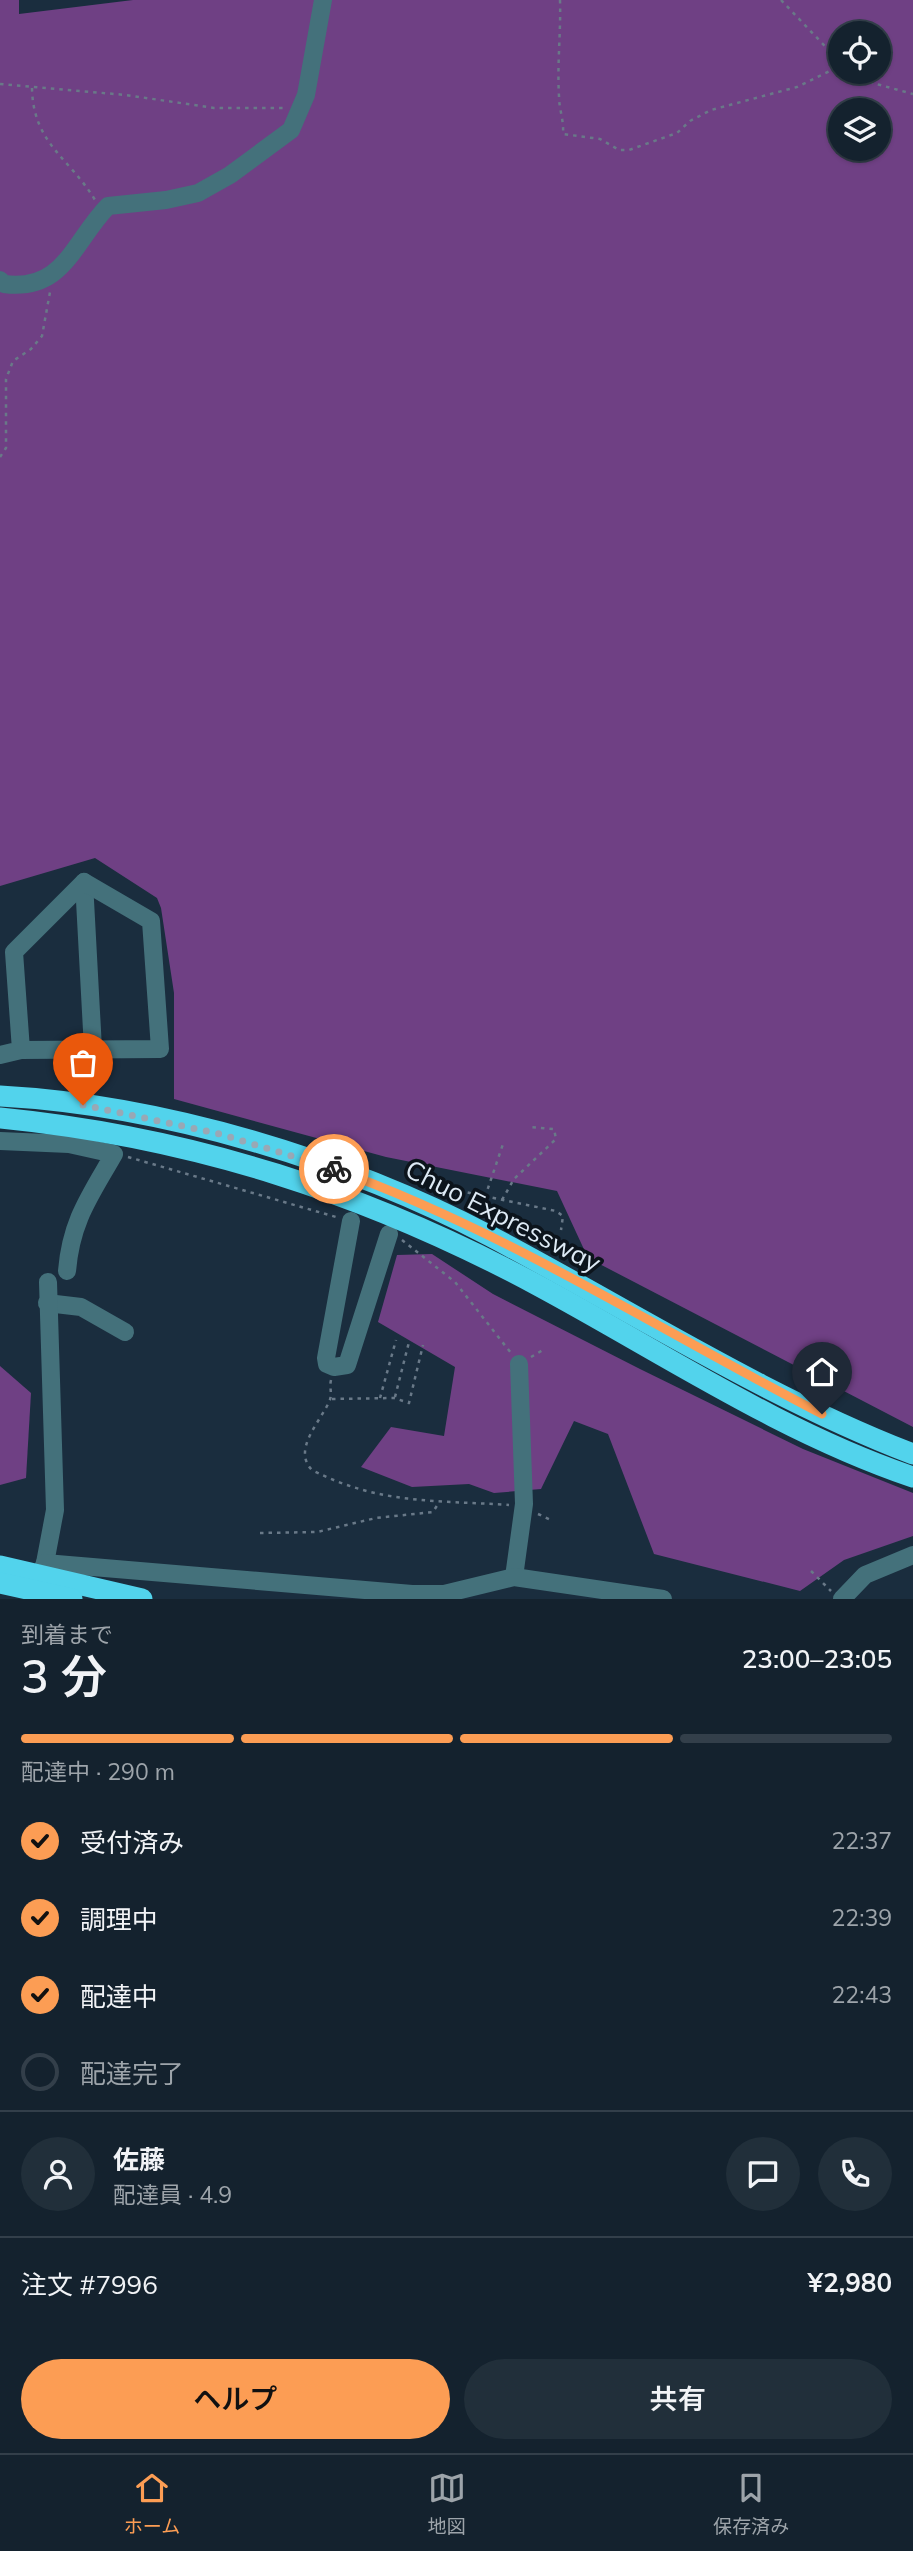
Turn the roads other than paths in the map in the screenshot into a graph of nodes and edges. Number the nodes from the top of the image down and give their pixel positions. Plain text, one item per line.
1 (323, 0) edge
2 (0, 280) edge
3 (84, 882) junction
4 (21, 1049) junction
5 (93, 1049) junction
6 (0, 1055) edge
7 (0, 1096) edge
8 (0, 1118) edge
9 (0, 1141) edge
10 (351, 1221) dead end
11 (389, 1234) dead end
12 (67, 1271) dead end
13 (48, 1282) dead end
14 (47, 1303) junction
15 (125, 1332) dead end
16 (519, 1364) dead end
17 (913, 1454) edge
18 (913, 1477) edge
19 (913, 1555) edge
20 (0, 1566) edge
21 (40, 1577) junction
22 (514, 1577) junction
23 (0, 1583) edge
24 (838, 1596) edge
25 (72, 1599) edge
26 (142, 1599) edge
27 (476, 1599) edge
28 (663, 1599) edge

1 - 2 street
3 - 4 street
3 - 5 street
3 - 5 street
4 - 5 street
4 - 6 street
7 - 17 highway, Chuo Expressway
8 - 18 highway, Chuo Expressway
9 - 12 street
10 - 11 street
13 - 14 street
14 - 15 street
14 - 21 street
16 - 22 street
19 - 24 street
20 - 21 highway
21 - 22 street
21 - 23 highway
21 - 25 highway
21 - 26 highway
22 - 27 street
22 - 28 street

